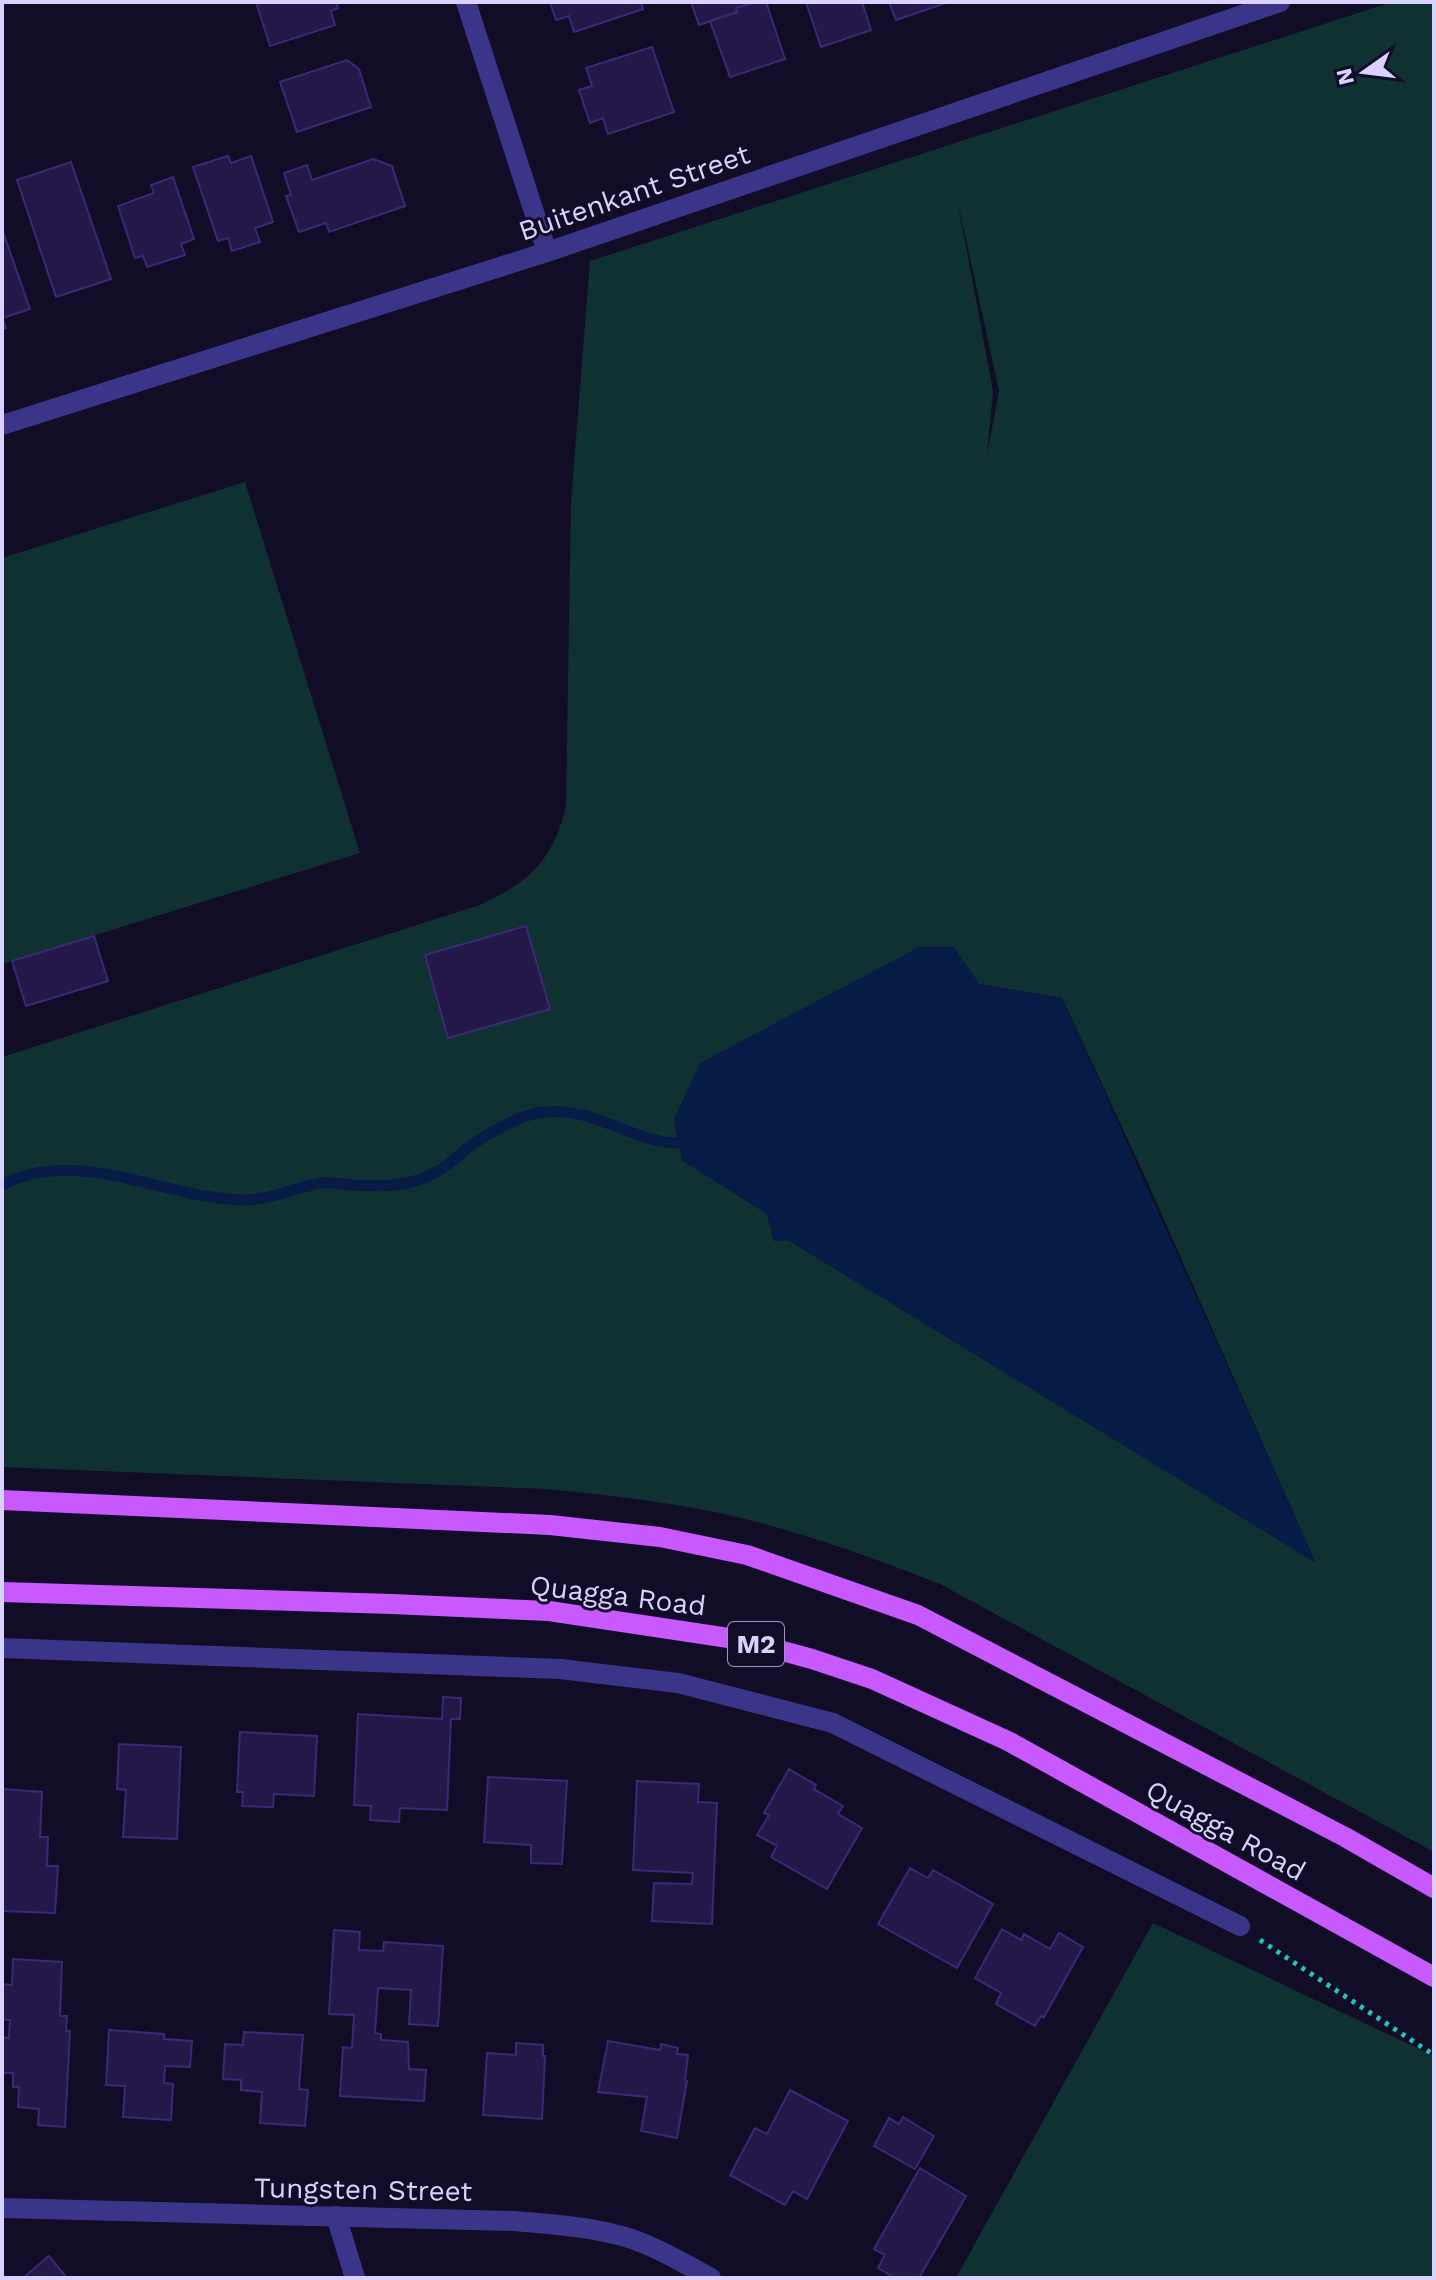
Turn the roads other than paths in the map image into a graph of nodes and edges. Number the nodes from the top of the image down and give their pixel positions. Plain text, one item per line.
1 (466, 2) edge
2 (1280, 2) edge
3 (547, 252) junction
4 (2, 425) edge
5 (2, 1500) edge
6 (2, 1592) edge
7 (2, 1648) edge
8 (1434, 1888) edge
9 (1240, 1926) road end
10 (1434, 1977) edge
11 (2, 2208) edge
12 (336, 2216) junction
13 (355, 2278) edge
14 (711, 2278) edge

1 - 3 street
2 - 3 street, Buitenkant Street
3 - 4 street, Buitenkant Street
5 - 8 main road, Quagga Road
6 - 10 main road, Quagga Road / M2
7 - 9 street
11 - 12 street, Tungsten Street
12 - 13 street
12 - 14 street, Tungsten Street

